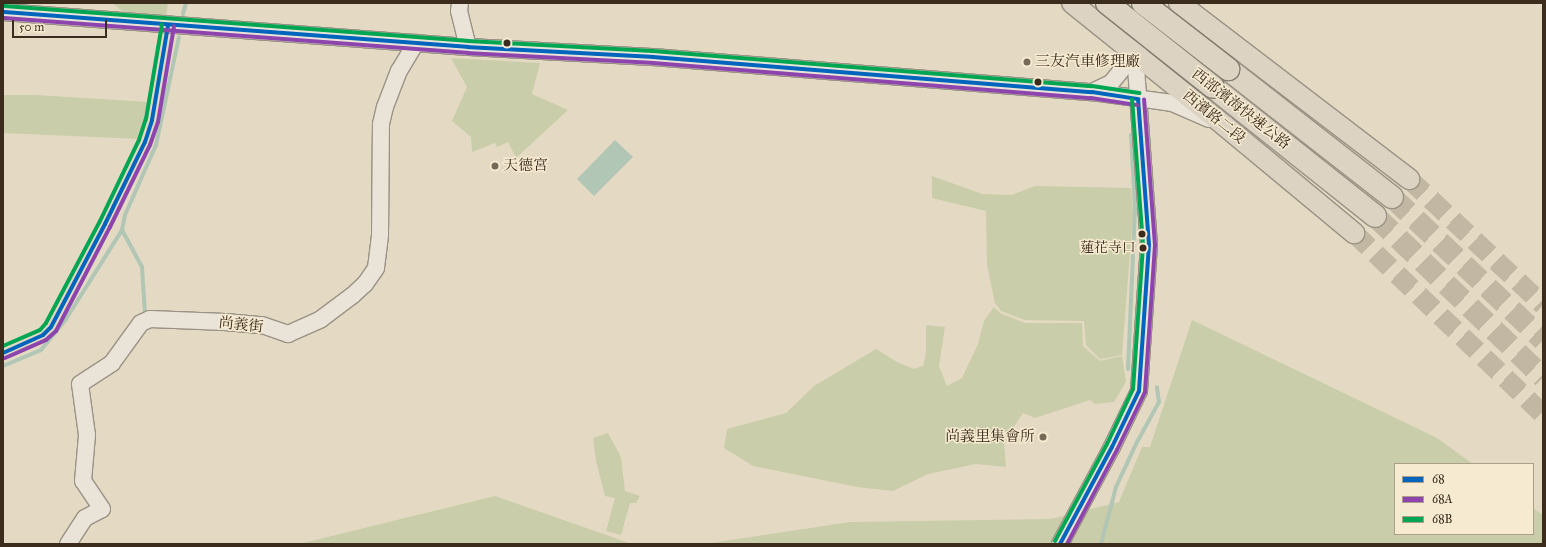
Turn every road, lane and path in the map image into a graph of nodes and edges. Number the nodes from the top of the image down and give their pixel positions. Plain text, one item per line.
1 (460, 3) edge
2 (1072, 3) edge
3 (1106, 3) edge
4 (1142, 3) edge
5 (1171, 3) edge
6 (1179, 3) edge
7 (3, 12) edge
8 (416, 42) junction
9 (468, 47) junction
10 (1135, 53) junction
11 (1092, 92) junction
12 (1138, 99) junction
13 (1225, 126) junction
14 (1408, 179) tunnel mouth
15 (1392, 197) tunnel mouth
16 (1375, 216) tunnel mouth
17 (1354, 233) tunnel mouth
18 (68, 544) edge
19 (1060, 544) edge

1 - 9 street
2 - 10 main road, 西濱路二段
3 - 16 highway, 西部濱海快速公路, bridge
4 - 15 highway, 西部濱海快速公路, bridge
5 - 10 street
6 - 14 main road
7 - 8 street
8 - 9 street
8 - 18 street, 尚義街
9 - 11 street
10 - 11 street
10 - 12 street
10 - 13 main road, 西濱路二段
11 - 12 street
12 - 13 street
12 - 19 street
13 - 17 main road, 西濱路二段

